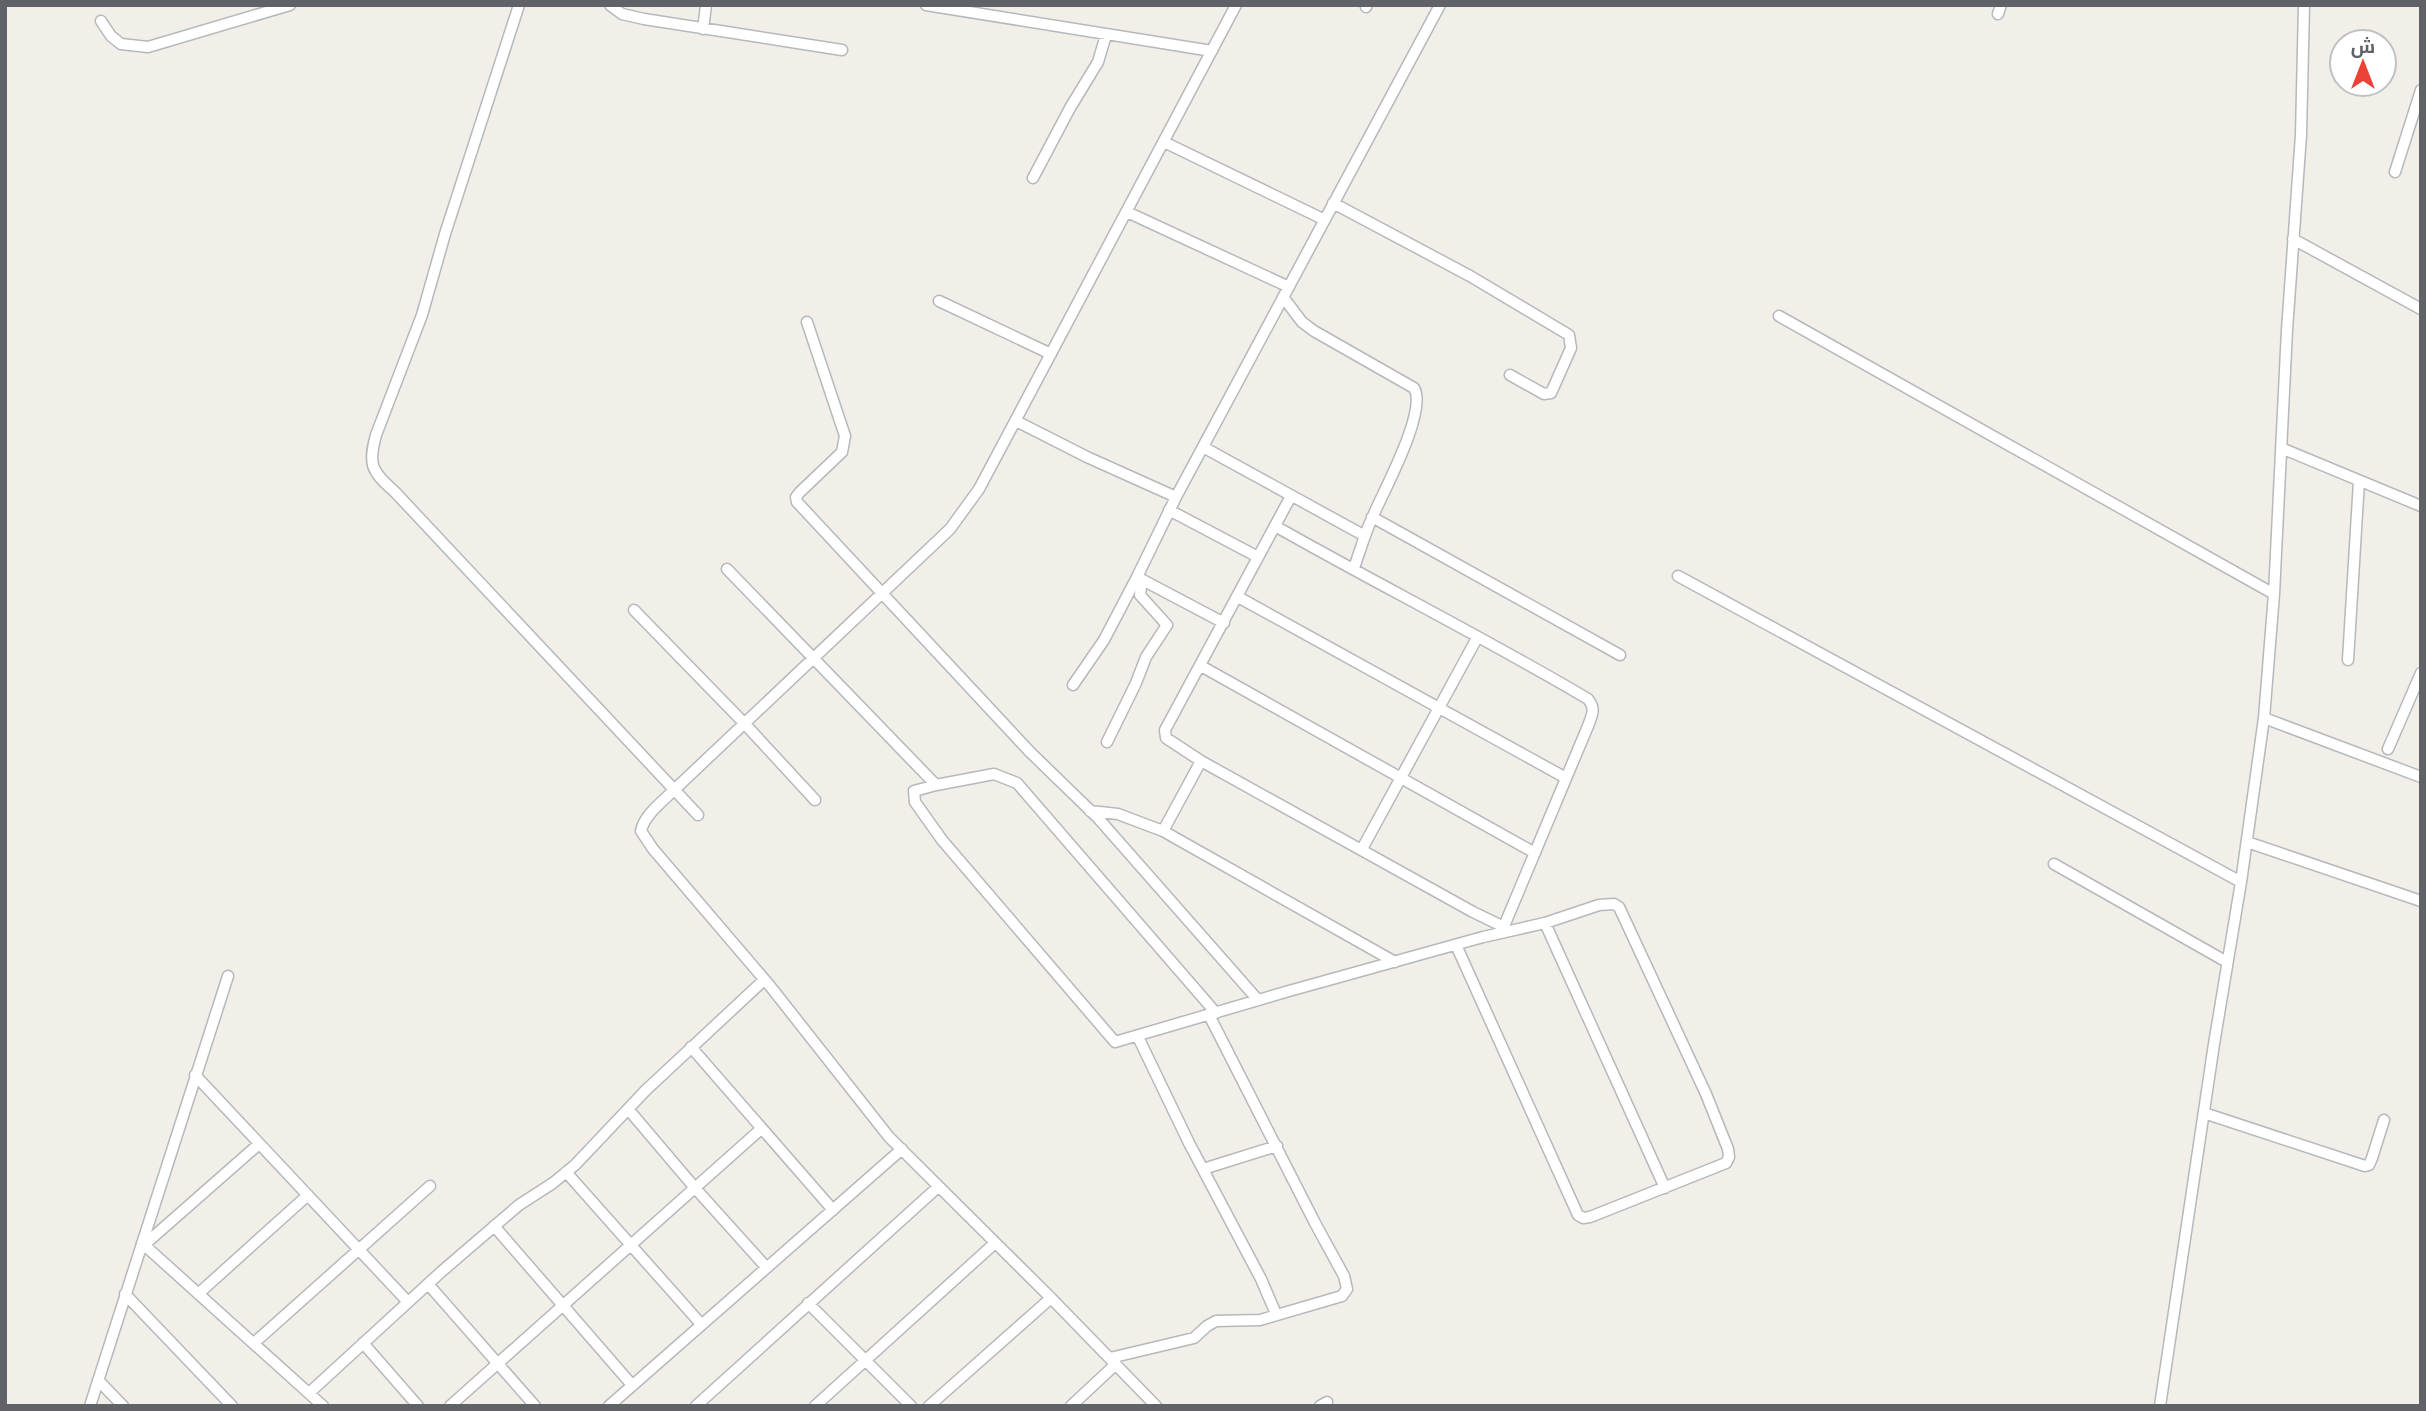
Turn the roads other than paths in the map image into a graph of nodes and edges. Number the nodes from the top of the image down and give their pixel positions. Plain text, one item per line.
1 (290, 5) edge
2 (519, 5) edge
3 (610, 5) edge
4 (706, 5) edge
5 (926, 5) edge
6 (1237, 5) edge
7 (1440, 5) edge
8 (2304, 5) edge
9 (102, 21) dead end
10 (703, 29) junction
11 (1106, 35) junction
12 (842, 50) dead end
13 (1212, 51) junction
14 (2421, 90) edge
15 (1164, 142) junction
16 (2395, 172) dead end
17 (1033, 178) dead end
18 (1334, 203) junction
19 (1127, 212) junction
20 (1325, 220) junction
21 (2293, 239) junction
22 (1286, 292) junction
23 (939, 301) dead end
24 (2421, 309) edge
25 (1779, 316) dead end
26 (807, 322) dead end
27 (1051, 354) junction
28 (1510, 374) dead end
29 (1016, 421) junction
30 (1203, 447) junction
31 (2281, 449) junction
32 (2359, 481) junction
33 (1291, 496) junction
34 (1176, 497) junction
35 (2421, 506) edge
36 (1169, 510) junction
37 (1372, 517) junction
38 (1275, 526) junction
39 (1365, 536) junction
40 (1258, 558) junction
41 (1354, 568) junction
42 (727, 569) dead end
43 (1678, 576) dead end
44 (1140, 579) junction
45 (883, 593) junction
46 (2274, 594) junction
47 (1238, 597) junction
48 (634, 610) dead end
49 (1224, 623) junction
50 (1477, 638) junction
51 (1620, 655) dead end
52 (814, 657) junction
53 (2348, 660) dead end
54 (1200, 667) junction
55 (2421, 673) edge
56 (1073, 685) dead end
57 (1439, 708) junction
58 (2264, 718) junction
59 (744, 723) junction
60 (1107, 742) dead end
61 (2388, 749) dead end
62 (1201, 761) junction
63 (2421, 777) edge
64 (1566, 778) junction
65 (1400, 779) junction
66 (936, 785) junction
67 (674, 790) junction
68 (815, 800) dead end
69 (1090, 811) junction
70 (698, 816) dead end
71 (1163, 831) junction
72 (2247, 842) junction
73 (1362, 849) junction
74 (1535, 853) junction
75 (2054, 864) dead end
76 (2241, 882) junction
77 (2421, 901) edge
78 (1545, 923) junction
79 (1502, 930) junction
80 (1457, 945) junction
81 (1395, 962) junction
82 (2227, 962) junction
83 (228, 976) dead end
84 (764, 980) junction
85 (1258, 1000) junction
86 (1212, 1014) junction
87 (1138, 1037) junction
88 (691, 1047) junction
89 (195, 1075) junction
90 (628, 1109) junction
91 (2204, 1113) junction
92 (2384, 1120) dead end
93 (761, 1129) junction
94 (259, 1144) junction
95 (1277, 1146) junction
96 (902, 1149) junction
97 (1203, 1170) junction
98 (566, 1172) junction
99 (430, 1186) dead end
100 (938, 1187) junction
101 (695, 1188) junction
102 (1665, 1188) junction
103 (308, 1195) junction
104 (833, 1210) junction
105 (495, 1226) junction
106 (995, 1243) junction
107 (143, 1244) junction
108 (630, 1246) junction
109 (359, 1249) junction
110 (766, 1267) junction
111 (428, 1284) junction
112 (125, 1294) junction
113 (198, 1294) junction
114 (1051, 1298) junction
115 (408, 1303) junction
116 (808, 1303) junction
117 (564, 1305) junction
118 (1276, 1314) junction
119 (701, 1324) junction
120 (254, 1343) junction
121 (363, 1343) junction
122 (864, 1360) junction
123 (1113, 1361) junction
124 (498, 1363) junction
125 (98, 1380) junction
126 (632, 1385) junction
127 (309, 1393) junction
128 (90, 1406) edge
129 (122, 1406) edge
130 (232, 1406) edge
131 (323, 1406) edge
132 (418, 1406) edge
133 (450, 1406) edge
134 (535, 1406) edge
135 (609, 1406) edge
136 (696, 1406) edge
137 (815, 1406) edge
138 (911, 1406) edge
139 (929, 1406) edge
140 (1071, 1406) edge
141 (1156, 1406) edge
142 (2160, 1406) edge

1 - 9 street
2 - 67 street
3 - 10 street
4 - 10 street
5 - 11 street
6 - 13 street
7 - 18 street
8 - 21 street
10 - 12 street
11 - 13 street
11 - 17 street
13 - 15 street
14 - 16 street
15 - 19 street
15 - 20 street
18 - 20 street
18 - 28 street
19 - 22 street
19 - 27 street
20 - 22 street
21 - 24 street
21 - 31 street
22 - 30 street
22 - 37 street
23 - 27 street
25 - 46 street
26 - 45 street
27 - 29 street
29 - 34 street
29 - 45 street
30 - 33 street
30 - 34 street
31 - 32 street
31 - 46 street
32 - 35 street
32 - 53 street
33 - 38 street
33 - 39 street
34 - 36 street
36 - 40 street
36 - 44 street
37 - 39 street
37 - 51 street
38 - 40 street
38 - 41 street
39 - 41 street
40 - 47 street
41 - 50 street
42 - 52 street
43 - 76 street
44 - 49 street
44 - 56 street
44 - 60 street
45 - 52 street
45 - 69 street
46 - 58 street
47 - 49 street
47 - 57 street
48 - 59 street
49 - 54 street
50 - 57 street
50 - 64 street
52 - 59 street
52 - 66 street
54 - 62 street
54 - 65 street
55 - 61 street
57 - 64 street
57 - 65 street
58 - 63 street
58 - 72 street
59 - 67 street
59 - 68 street
62 - 71 street
62 - 73 street
64 - 74 street
65 - 73 street
65 - 74 street
66 - 86 street
66 - 87 street
67 - 70 street
67 - 84 street
69 - 71 street
69 - 85 street
71 - 81 street
72 - 76 street
72 - 77 street
73 - 79 street
74 - 79 street
75 - 82 street
76 - 82 street
78 - 79 street
78 - 102 street
78 - 102 street
79 - 80 street
80 - 81 street
80 - 102 street
81 - 85 street
82 - 91 street
83 - 89 street
84 - 88 street
84 - 96 street
85 - 86 street
86 - 87 street
86 - 95 street
87 - 97 street
88 - 90 street
88 - 93 street
89 - 94 street
89 - 107 street
90 - 98 street
90 - 101 street
91 - 92 street
91 - 142 street
93 - 101 street
93 - 104 street
94 - 103 street
94 - 107 street
95 - 97 street
95 - 118 street
96 - 100 street
96 - 104 street
97 - 118 street
98 - 105 street
98 - 108 street
99 - 109 street
100 - 106 street
100 - 116 street
101 - 108 street
101 - 110 street
103 - 109 street
103 - 113 street
104 - 110 street
105 - 111 street
105 - 117 street
106 - 114 street
106 - 122 street
107 - 112 street
107 - 113 street
108 - 117 street
108 - 119 street
109 - 115 street
109 - 120 street
110 - 119 street
111 - 115 street
111 - 124 street
112 - 125 street
112 - 130 street
113 - 120 street
114 - 123 street
114 - 139 street
115 - 121 street
116 - 122 street
116 - 136 street
117 - 124 street
117 - 126 street
118 - 123 street
119 - 126 street
120 - 127 street
121 - 127 street
121 - 132 street
122 - 137 street
122 - 138 street
123 - 140 street
123 - 141 street
124 - 133 street
124 - 134 street
125 - 128 street
125 - 129 street
126 - 135 street
127 - 131 street

